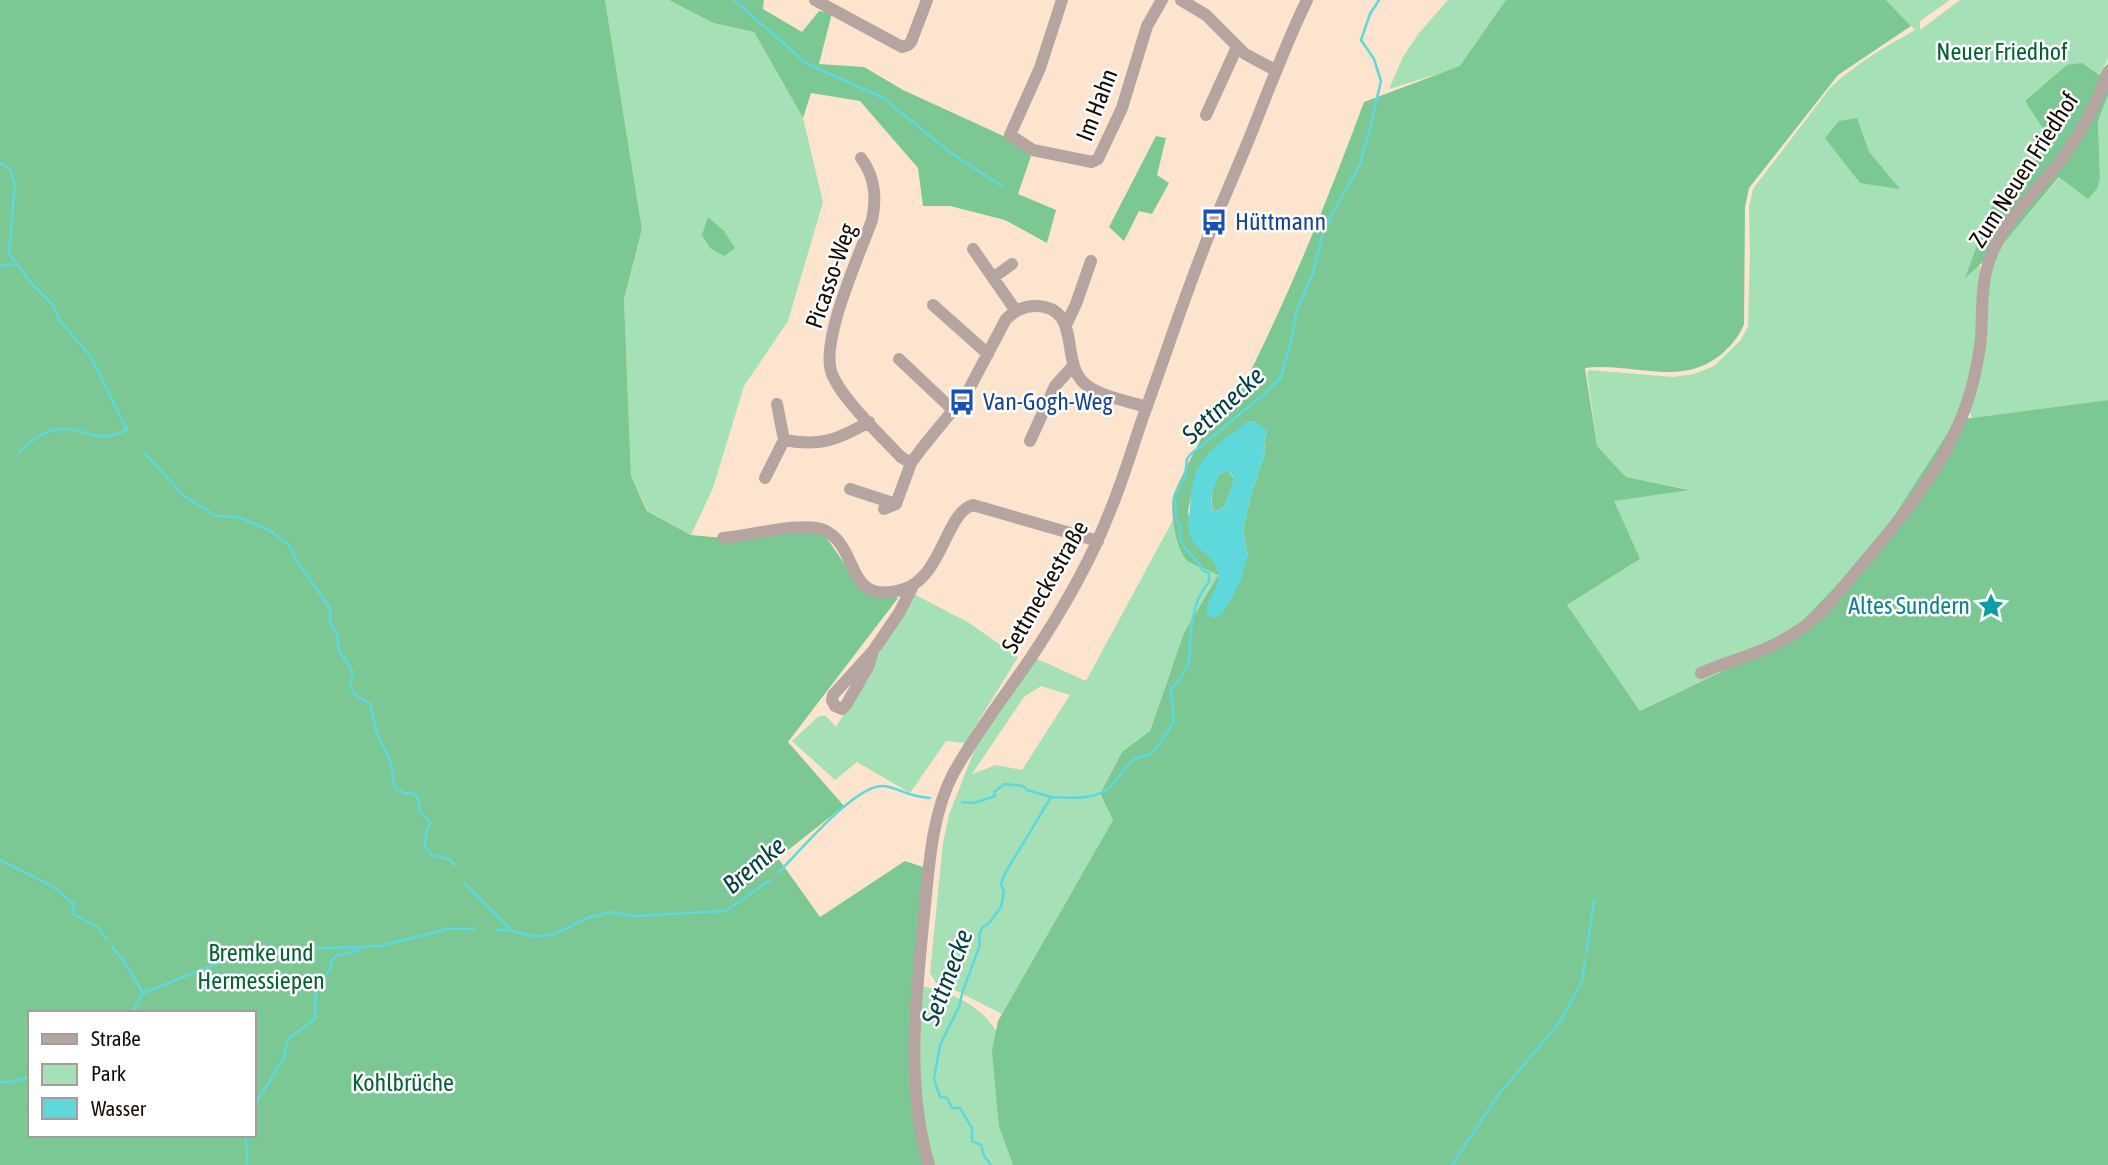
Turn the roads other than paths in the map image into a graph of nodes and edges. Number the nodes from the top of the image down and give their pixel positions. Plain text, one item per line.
1 (815, 0) edge
2 (927, 0) edge
3 (1062, 0) edge
4 (1162, 0) edge
5 (1181, 0) edge
6 (1307, 0) edge
7 (1237, 47) junction
8 (1276, 70) junction
9 (2108, 72) edge
10 (1206, 115) dead end
11 (861, 158) dead end
12 (973, 249) dead end
13 (1091, 261) dead end
14 (1012, 264) dead end
15 (993, 277) junction
16 (933, 305) dead end
17 (1016, 311) junction
18 (1066, 325) junction
19 (988, 354) junction
20 (899, 359) dead end
21 (1072, 367) junction
22 (777, 404) dead end
23 (1147, 407) junction
24 (954, 411) junction
25 (869, 422) junction
26 (784, 440) junction
27 (1030, 441) dead end
28 (911, 463) junction
29 (765, 478) dead end
30 (850, 489) dead end
31 (723, 538) dead end
32 (1098, 541) junction
33 (914, 584) junction
34 (873, 651) dead end
35 (1700, 673) dead end
36 (929, 1165) edge

1 - 2 street
3 - 4 street, Im Hahn
5 - 7 street
6 - 8 street, Settmeckestraße
7 - 8 street
7 - 10 street
8 - 23 street, Settmeckestraße
9 - 35 street, Zum Neuen Friedhof
11 - 25 street, Picasso-Weg
12 - 15 street
13 - 18 street
14 - 15 street
15 - 17 street
16 - 19 street
17 - 18 street
17 - 19 street
18 - 21 street
19 - 24 street
20 - 24 street
21 - 23 street
21 - 27 street
22 - 26 street
23 - 32 street, Settmeckestraße
24 - 28 street
25 - 26 street
25 - 28 street, Picasso-Weg
26 - 29 street
28 - 30 street
31 - 33 street
32 - 33 street
32 - 36 street, Settmeckestraße
33 - 34 street

